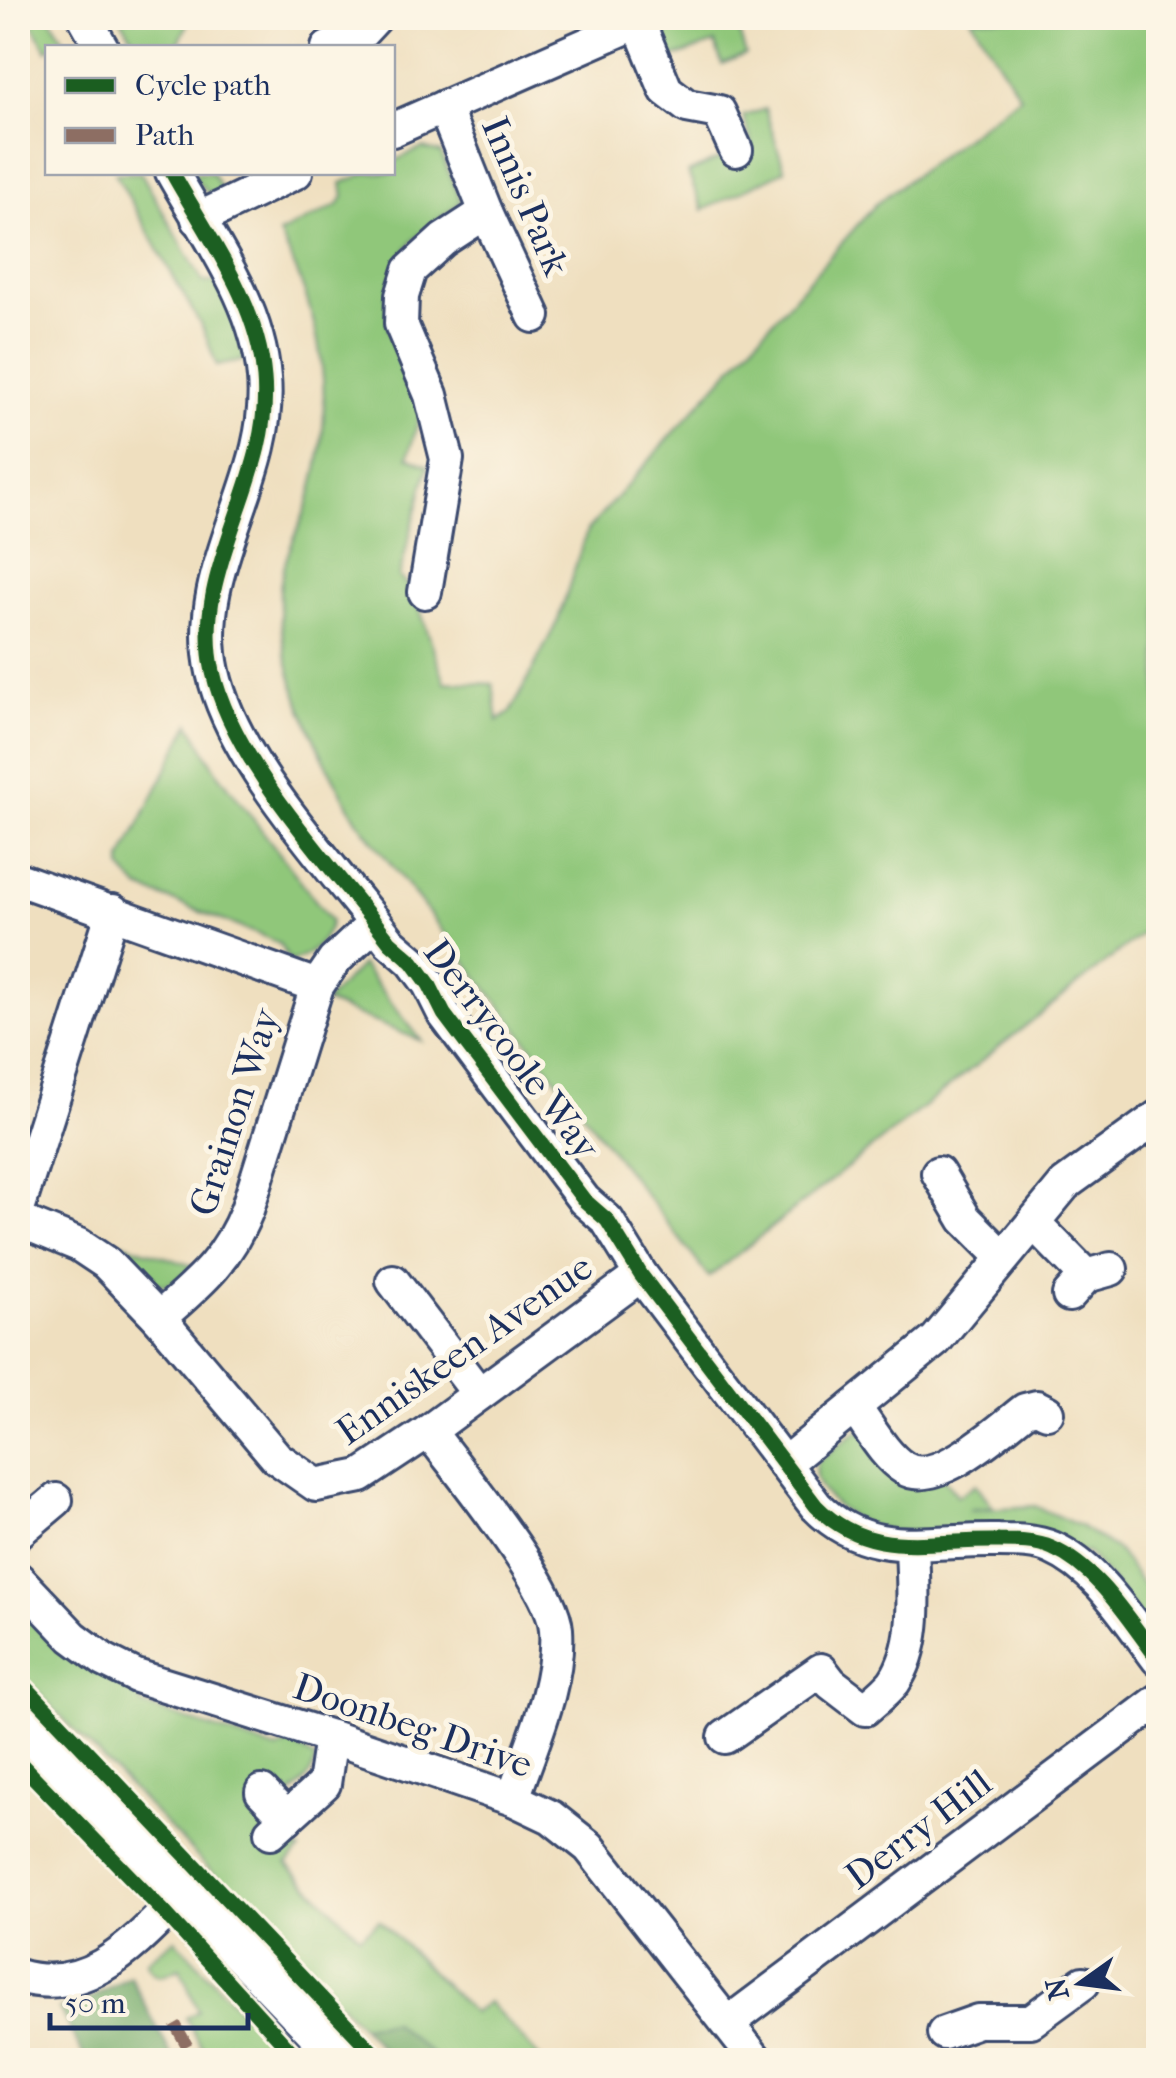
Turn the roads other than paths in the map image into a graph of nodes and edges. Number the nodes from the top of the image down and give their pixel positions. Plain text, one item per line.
1 (85, 18) edge
2 (643, 20) edge
3 (368, 33) edge
4 (100, 45) edge
5 (336, 45) edge
6 (444, 107) junction
7 (396, 119) edge
8 (736, 150) dead end
9 (174, 175) edge
10 (290, 175) edge
11 (486, 212) junction
12 (198, 219) junction
13 (534, 316) dead end
14 (425, 592) dead end
15 (18, 879) edge
16 (114, 912) junction
17 (375, 923) junction
18 (317, 986) junction
19 (1158, 1117) edge
20 (938, 1173) dead end
21 (18, 1210) edge
22 (18, 1220) edge
23 (1035, 1224) junction
24 (1003, 1256) junction
25 (640, 1275) junction
26 (393, 1280) dead end
27 (1089, 1280) dead end
28 (160, 1318) junction
29 (479, 1394) junction
30 (854, 1407) junction
31 (1047, 1412) dead end
32 (429, 1431) junction
33 (784, 1464) junction
34 (56, 1500) dead end
35 (18, 1532) edge
36 (912, 1544) junction
37 (18, 1579) edge
38 (1154, 1646) edge
39 (1158, 1701) edge
40 (18, 1719) edge
41 (331, 1736) junction
42 (725, 1737) dead end
43 (262, 1792) dead end
44 (513, 1799) junction
45 (186, 1892) junction
46 (18, 1976) edge
47 (1083, 1984) dead end
48 (728, 2023) junction
49 (944, 2034) dead end
50 (345, 2060) edge
51 (756, 2060) edge

1 - 4 street
2 - 6 street
2 - 8 street
3 - 5 street
6 - 7 street
6 - 11 street, Innis Park
9 - 12 street, Derrycoole Way
10 - 12 street
11 - 13 street, Innis Park
11 - 14 street
12 - 17 street, Derrycoole Way
15 - 16 street
16 - 18 street
16 - 21 street
17 - 18 street, Grainon Way
17 - 25 street, Derrycoole Way
18 - 28 street, Grainon Way
19 - 23 street
20 - 24 street
22 - 28 street, Enniskeen Avenue
23 - 24 street
23 - 27 street
24 - 30 street
25 - 29 street, Enniskeen Avenue
25 - 33 street, Derrycoole Way
26 - 29 street
28 - 32 street, Enniskeen Avenue
29 - 32 street, Enniskeen Avenue
30 - 31 street
30 - 33 street
32 - 44 street
33 - 36 street, Derrycoole Way
34 - 35 street
36 - 38 street, Derrycoole Way
36 - 42 street
37 - 41 street, Doonbeg Drive
39 - 48 street, Derry Hill
40 - 45 main road
41 - 43 street
41 - 44 street, Doonbeg Drive
44 - 48 street, Doonbeg Drive
45 - 46 street
45 - 50 main road
47 - 49 street
48 - 51 street, Doonbeg Drive

